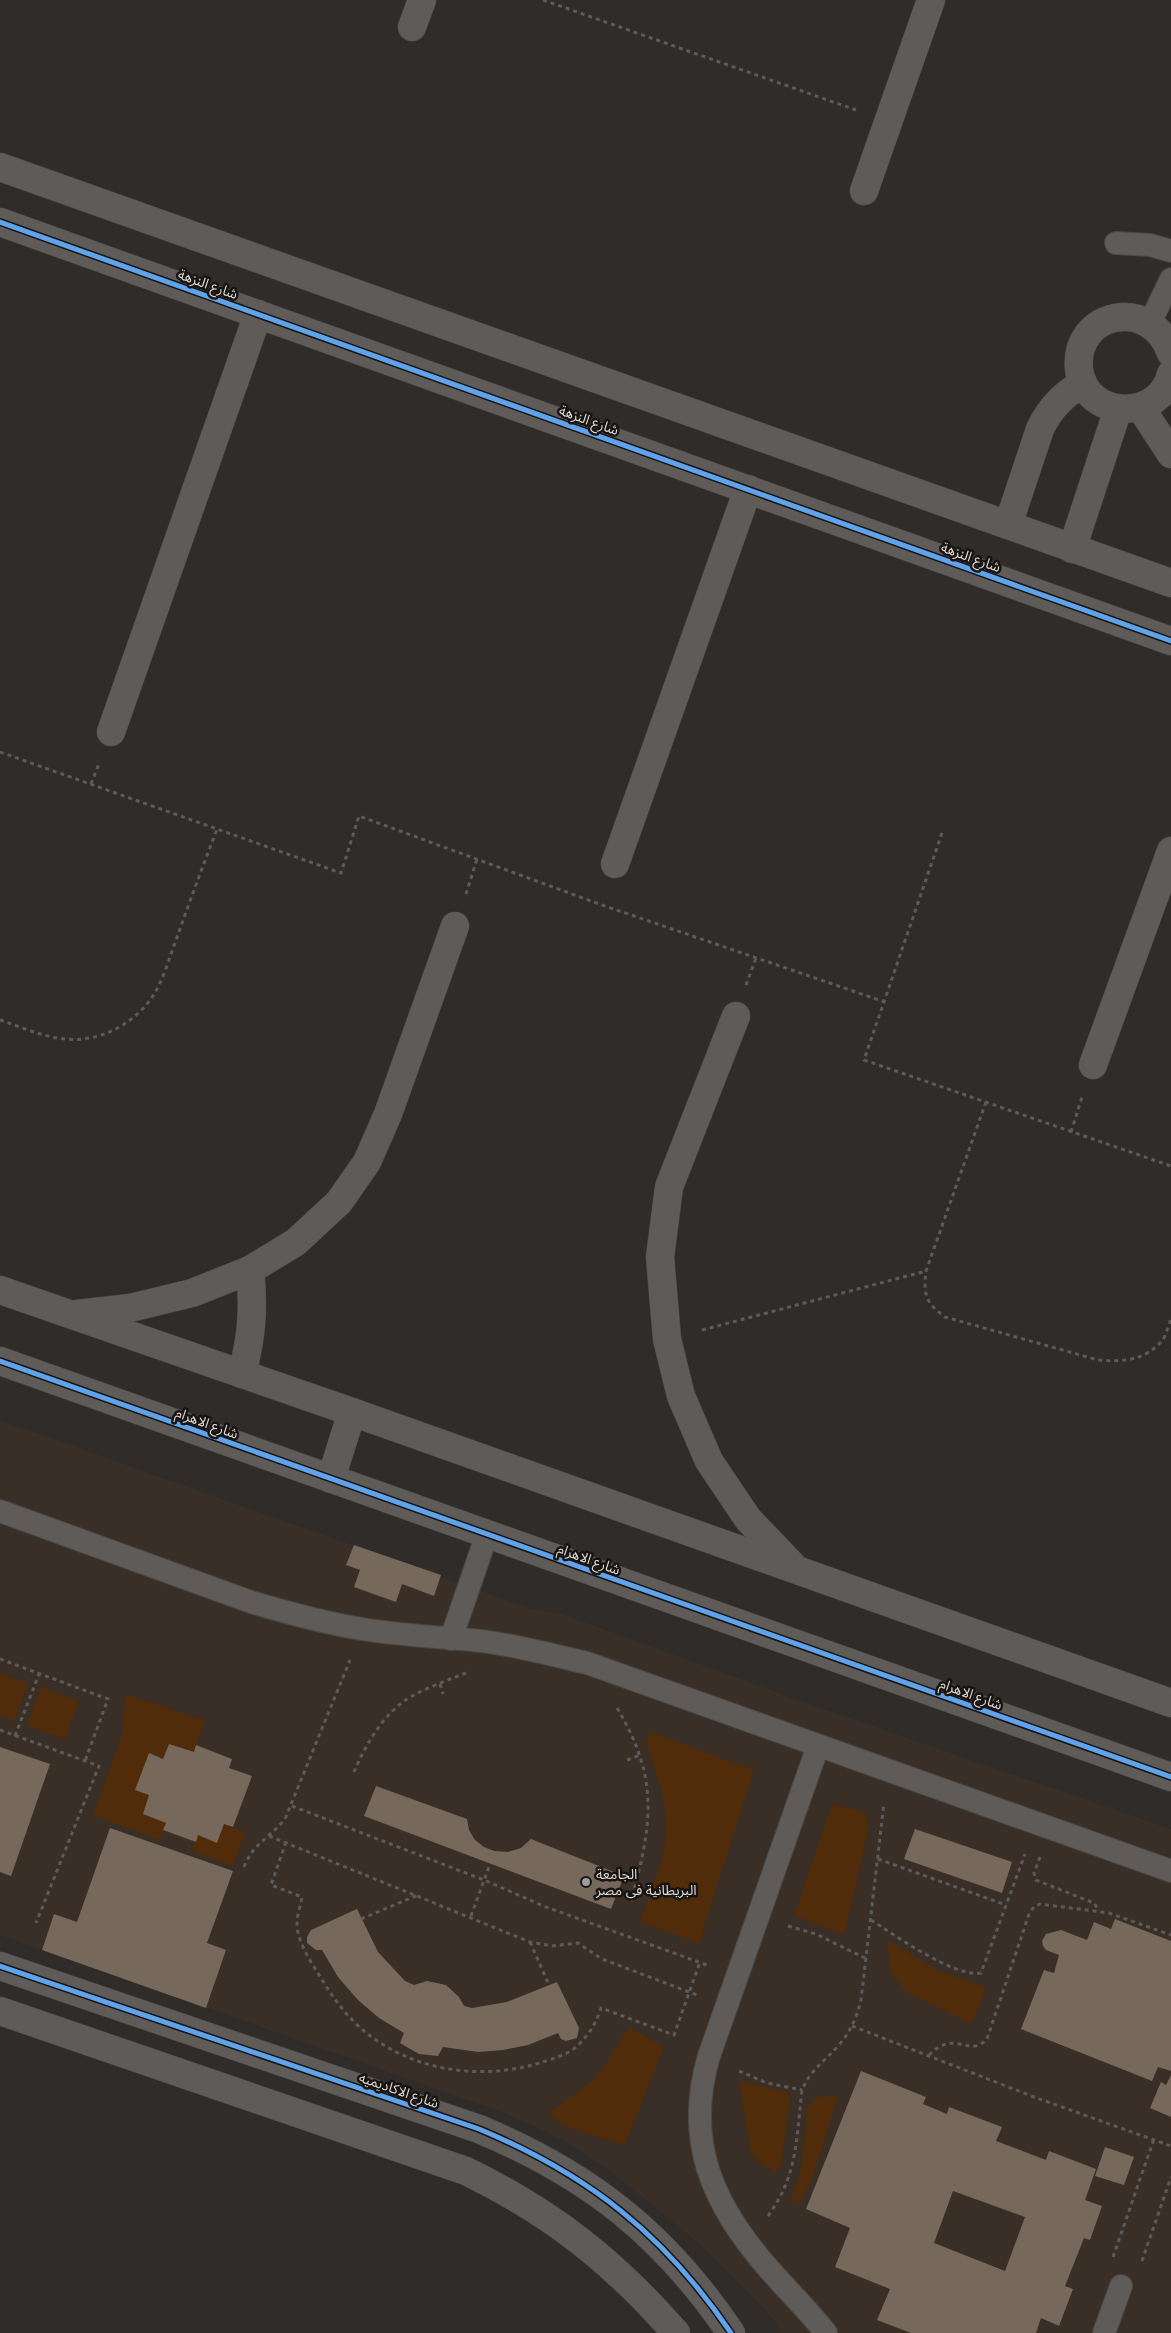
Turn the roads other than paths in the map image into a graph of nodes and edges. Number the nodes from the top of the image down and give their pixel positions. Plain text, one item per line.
1 (422, 0) edge
2 (931, 0) edge
3 (412, 27) dead end
4 (0, 167) edge
5 (864, 191) dead end
6 (0, 222) edge
7 (1116, 243) dead end
8 (1171, 251) edge
9 (1171, 279) edge
10 (258, 314) junction
11 (1150, 324) junction
12 (1171, 353) edge
13 (1171, 374) edge
14 (1083, 383) junction
15 (1130, 408) junction
16 (1171, 454) edge
17 (748, 489) junction
18 (1008, 525) junction
19 (1072, 548) junction
20 (1171, 583) edge
21 (1171, 641) edge
22 (111, 732) dead end
23 (1171, 851) edge
24 (615, 864) dead end
25 (455, 926) dead end
26 (736, 1016) dead end
27 (1092, 1065) dead end
28 (250, 1270) junction
29 (0, 1290) edge
30 (68, 1314) junction
31 (0, 1362) edge
32 (242, 1374) junction
33 (352, 1412) junction
34 (331, 1479) junction
35 (0, 1511) edge
36 (487, 1534) junction
37 (797, 1570) junction
38 (450, 1639) junction
39 (1171, 1703) edge
40 (818, 1746) junction
41 (1171, 1777) edge
42 (1171, 1871) edge
43 (0, 1966) edge
44 (0, 2011) edge
45 (352, 2086) junction
46 (338, 2127) junction
47 (1120, 2286) dead end
48 (676, 2333) edge
49 (731, 2333) edge
50 (826, 2333) edge
51 (1104, 2333) edge

1 - 3 street
2 - 5 street
4 - 18 street
6 - 10 street, شارع النزهة
7 - 8 lane
9 - 11 lane
10 - 17 street, شارع النزهة
10 - 22 street
11 - 12 street
11 - 14 street
13 - 15 street
14 - 15 street
14 - 18 street
15 - 16 street
15 - 19 street
17 - 21 street, شارع النزهة
17 - 24 street
18 - 19 street
19 - 20 street
23 - 27 street
25 - 28 street
26 - 37 street
28 - 30 street
28 - 32 street
29 - 30 street
30 - 32 street
31 - 34 street, شارع الاهرام
32 - 33 street
33 - 34 street
33 - 37 street
34 - 36 street, شارع الاهرام
35 - 38 lane
36 - 38 lane
36 - 41 street, شارع الاهرام
37 - 39 street
38 - 40 lane
40 - 42 lane
40 - 50 lane
43 - 45 street, شارع الاكاديميه
44 - 46 street
45 - 46 street
45 - 49 street, شارع الاكاديميه
46 - 48 street
47 - 51 lane

